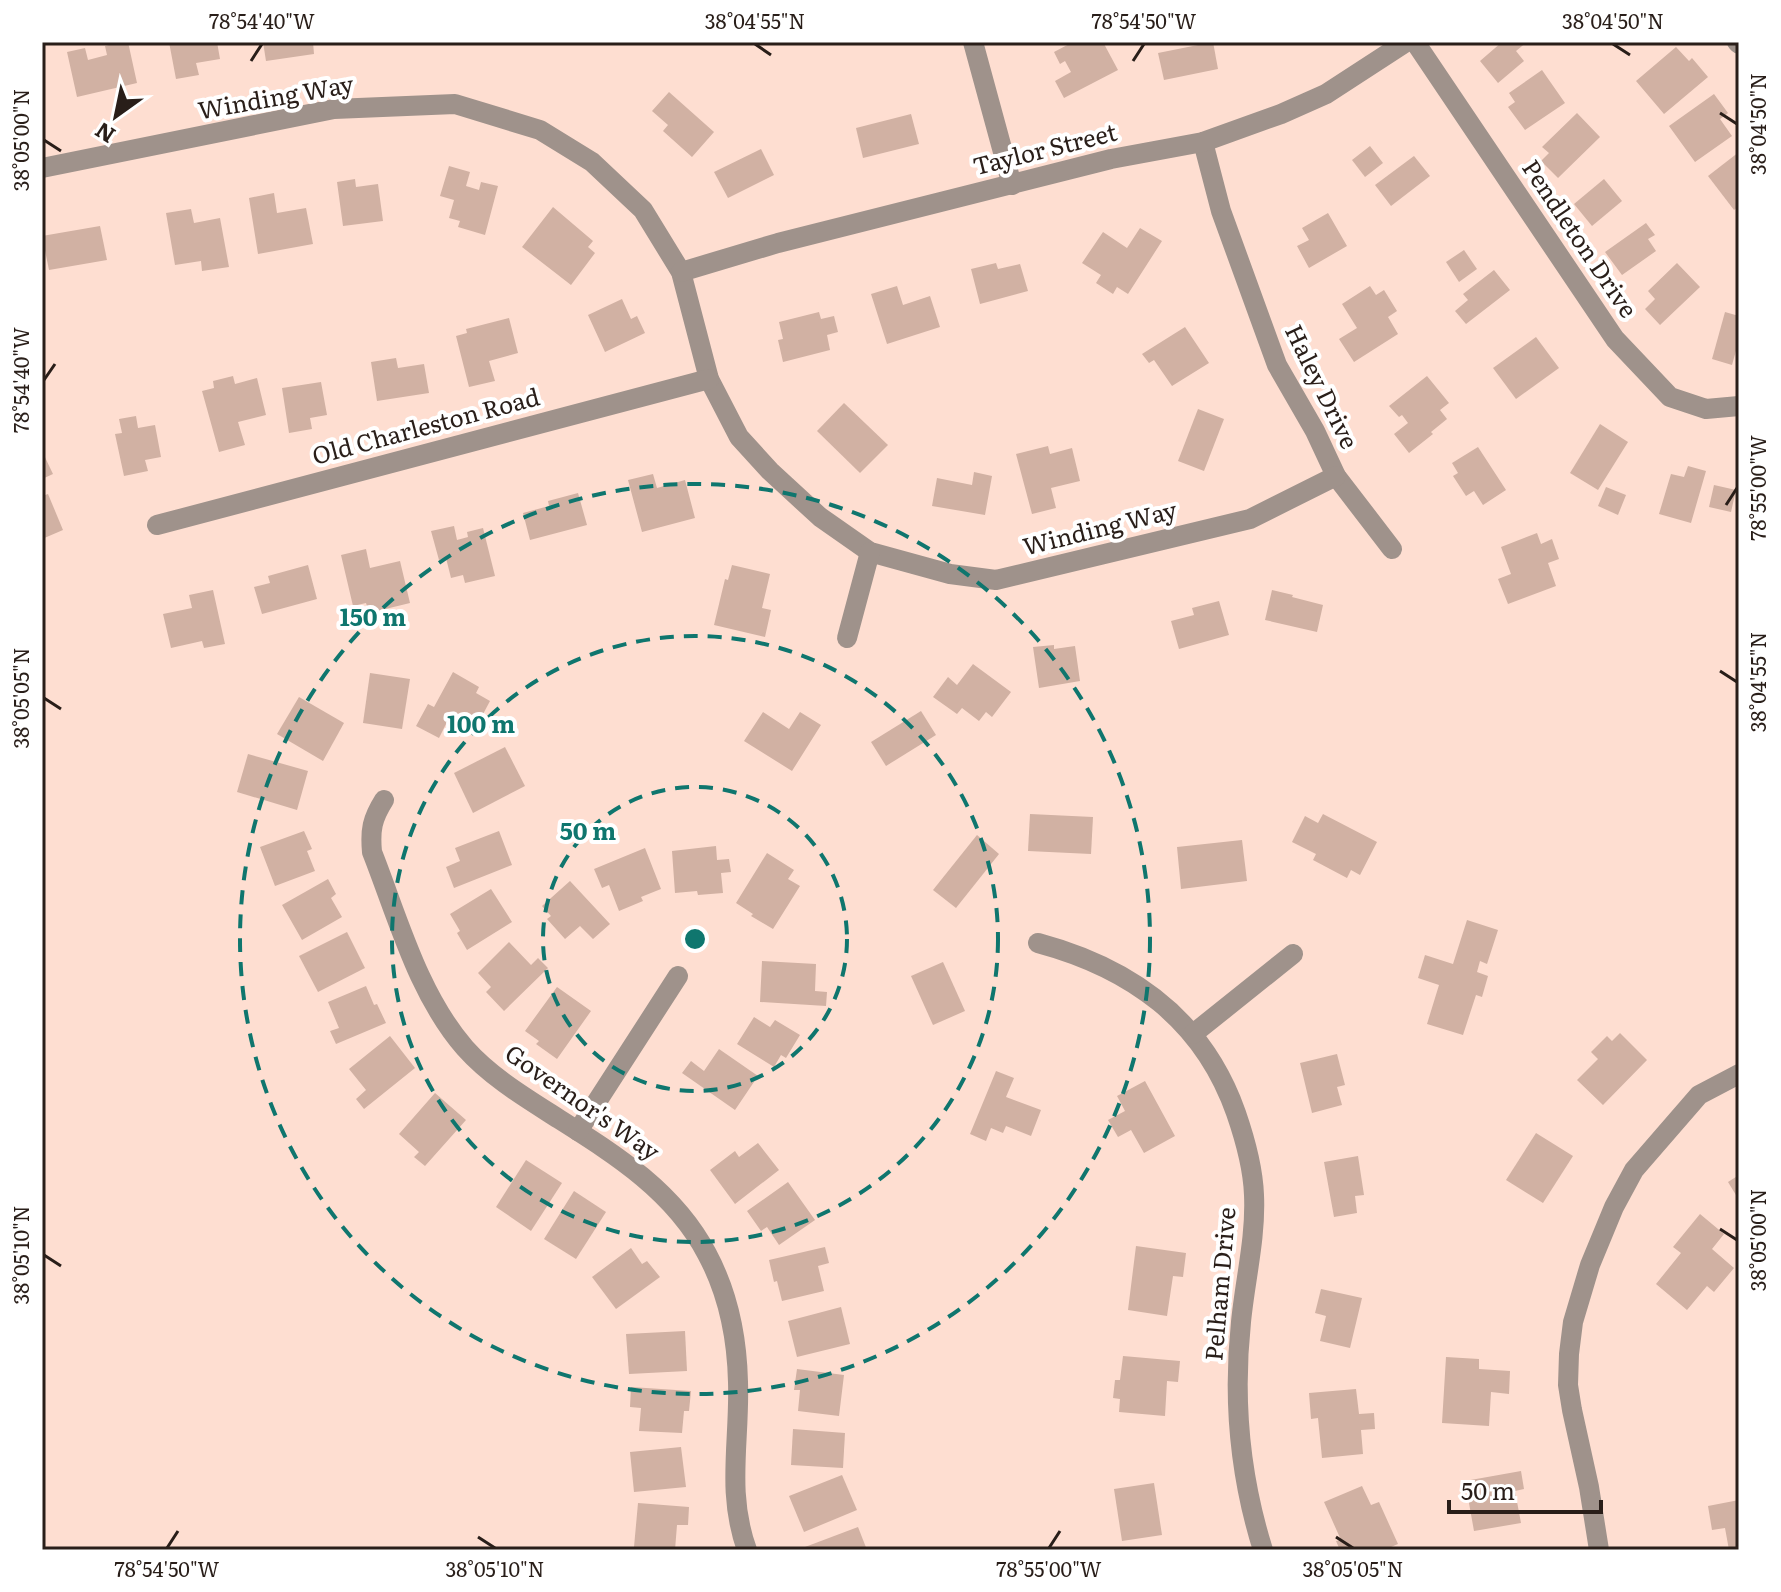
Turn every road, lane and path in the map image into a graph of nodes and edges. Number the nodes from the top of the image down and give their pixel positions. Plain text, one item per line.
1 (973, 42) edge
2 (1406, 42) edge
3 (1415, 42) edge
4 (1203, 142) junction
5 (42, 168) edge
6 (1012, 185) junction
7 (681, 272) junction
8 (709, 379) junction
9 (1739, 406) edge
10 (1336, 476) junction
11 (157, 525) dead end
12 (1392, 549) dead end
13 (870, 552) junction
14 (847, 638) dead end
15 (384, 800) dead end
16 (1038, 943) dead end
17 (1293, 954) dead end
18 (678, 976) dead end
19 (1193, 1034) junction
20 (1739, 1074) edge
21 (578, 1131) junction
22 (747, 1550) edge
23 (1263, 1550) edge
24 (1599, 1550) edge

1 - 6 street
2 - 4 street, Taylor Street
3 - 9 street, Pendleton Drive
4 - 6 street, Taylor Street
4 - 10 street, Haley Drive
5 - 7 street, Winding Way
6 - 7 street, Taylor Street
7 - 8 street, Winding Way
8 - 11 street, Old Charleston Road
8 - 13 street, Winding Way
10 - 12 street, Haley Drive
10 - 13 street, Winding Way
13 - 14 street
15 - 21 street, Governor's Way
16 - 19 street, Pelham Drive
17 - 19 street
18 - 21 street
19 - 23 street, Pelham Drive
20 - 24 street
21 - 22 street, Governor's Way

